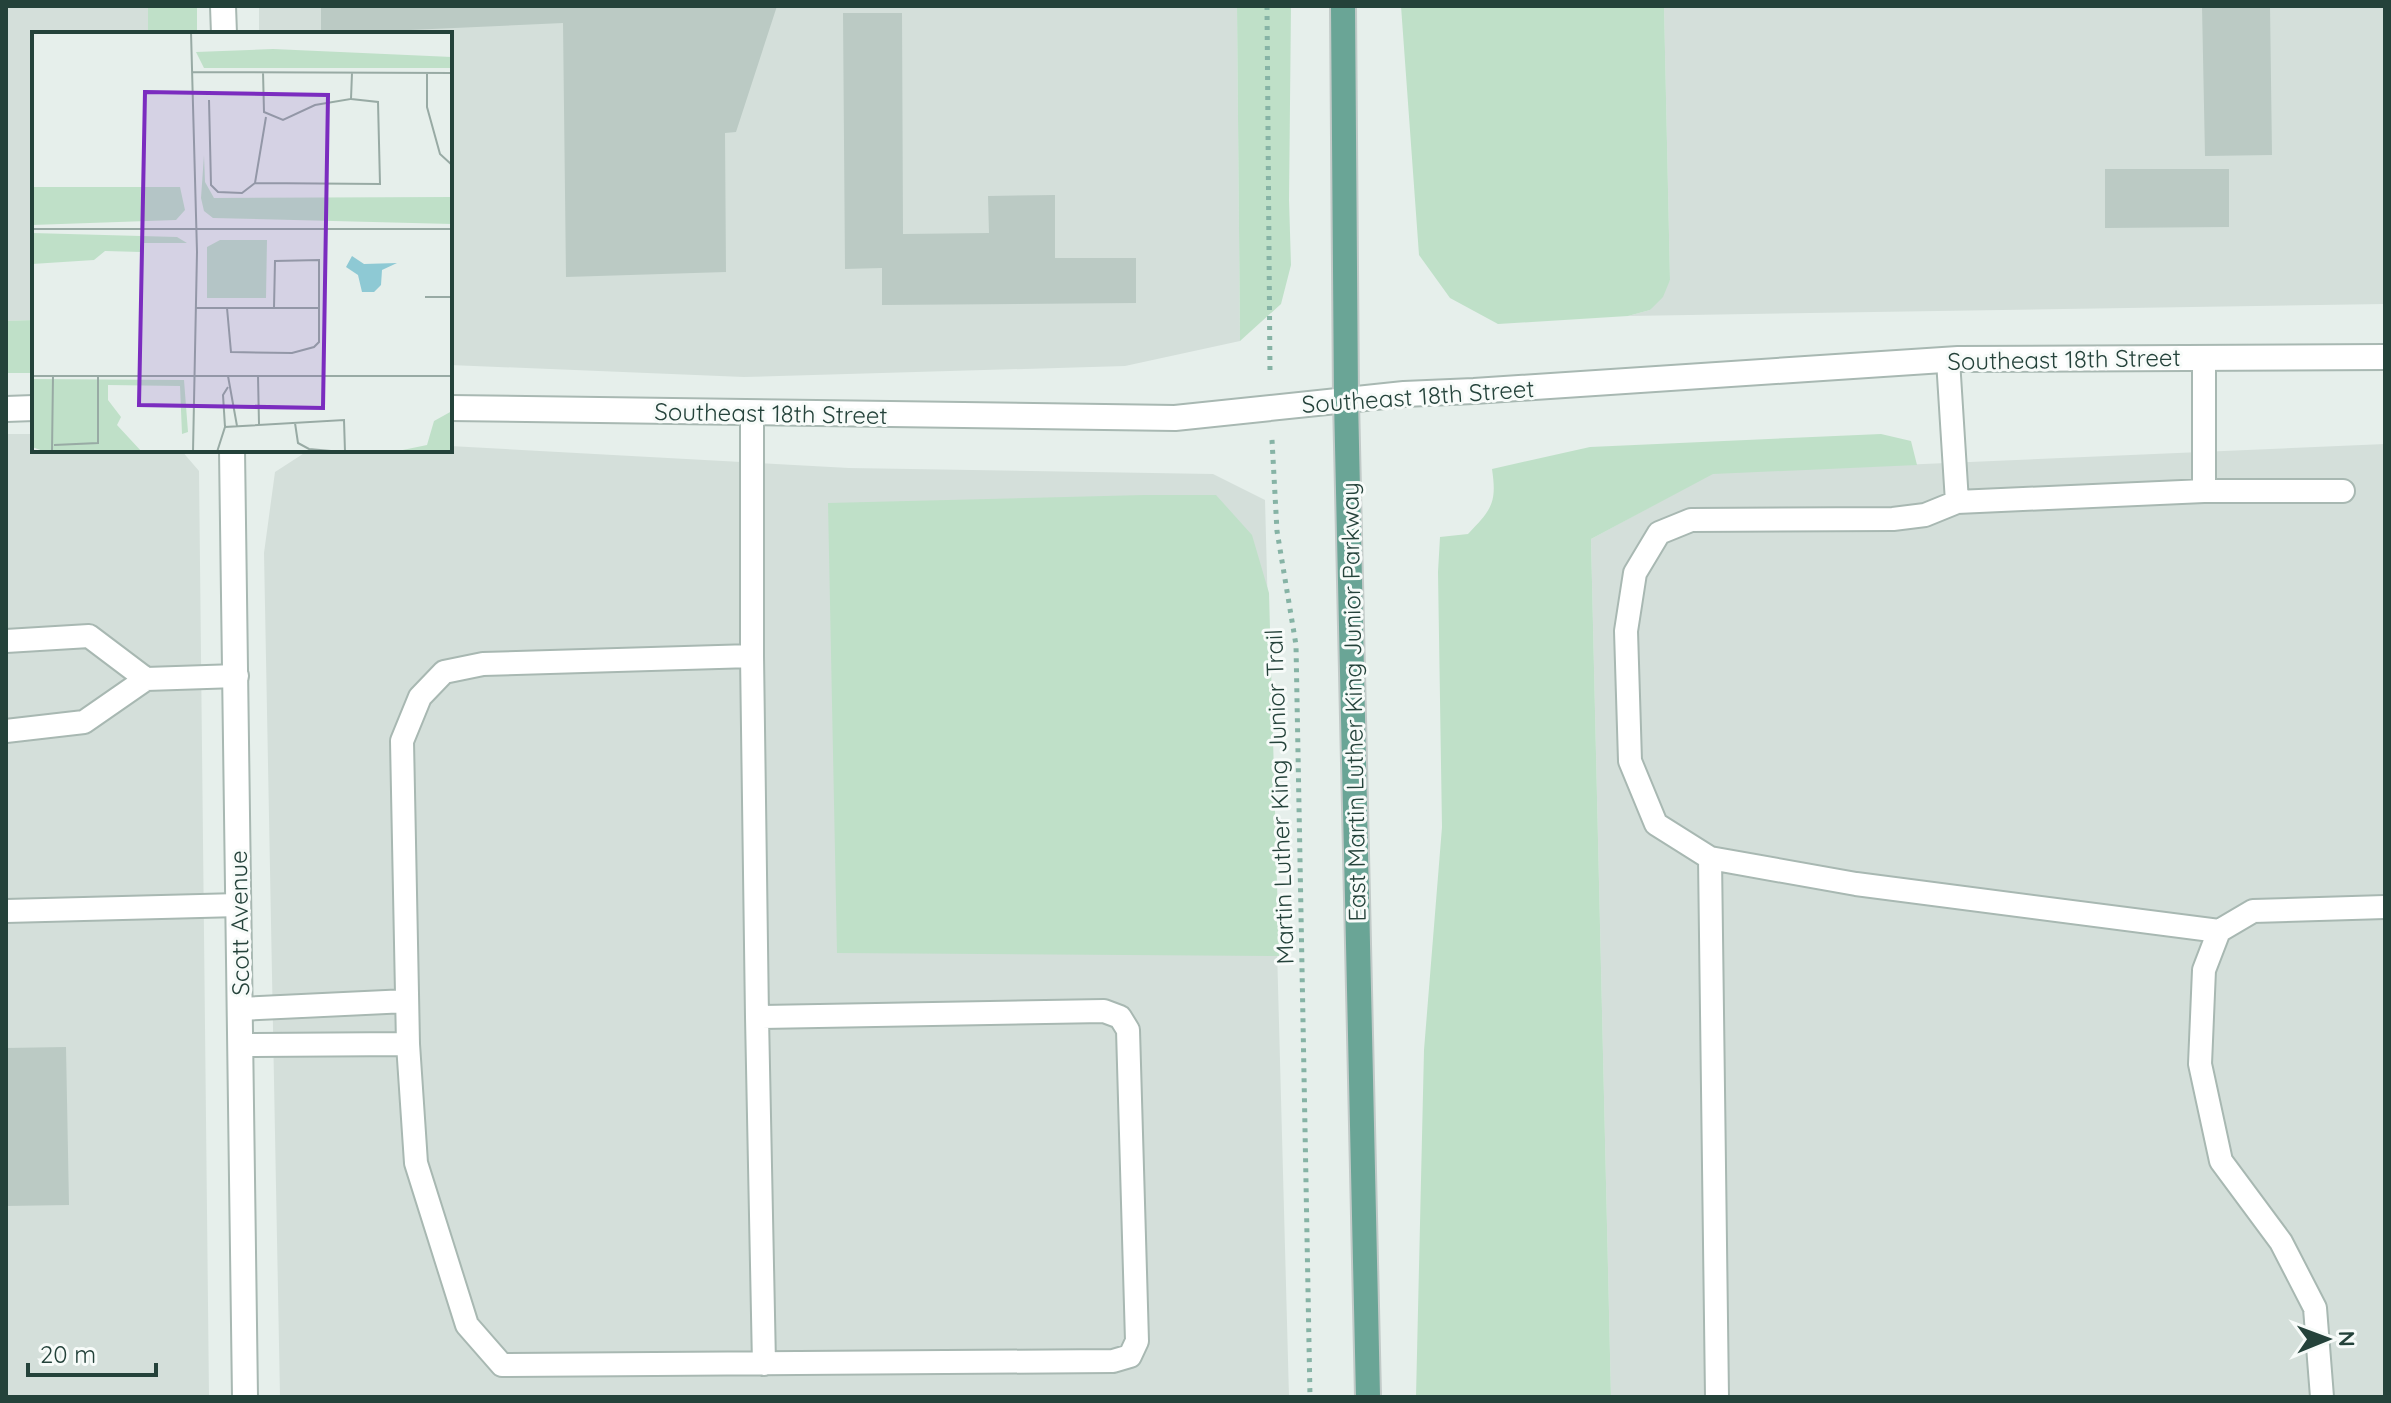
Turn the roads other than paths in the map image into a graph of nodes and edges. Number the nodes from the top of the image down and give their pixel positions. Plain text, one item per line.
1 (223, 6) edge
2 (1343, 6) edge
3 (224, 32) edge
4 (2385, 357) edge
5 (2204, 358) junction
6 (1948, 360) junction
7 (1346, 400) junction
8 (32, 408) edge
9 (452, 408) edge
10 (6, 409) edge
11 (752, 412) junction
12 (232, 452) edge
13 (2204, 491) junction
14 (2343, 491) dead end
15 (1957, 502) junction
16 (6, 641) edge
17 (752, 656) junction
18 (237, 676) junction
19 (146, 679) junction
20 (6, 731) edge
21 (1710, 858) junction
22 (239, 905) junction
23 (2385, 907) edge
24 (6, 911) edge
25 (2219, 931) junction
26 (407, 1001) junction
27 (240, 1009) junction
28 (757, 1017) junction
29 (408, 1044) junction
30 (241, 1045) junction
31 (764, 1364) junction
32 (245, 1397) edge
33 (1368, 1397) edge
34 (1717, 1397) edge
35 (2322, 1397) edge

1 - 3 street
2 - 7 main road, East Martin Luther King Junior Parkway
4 - 5 street, Southeast 18th Street
5 - 6 street, Southeast 18th Street
5 - 13 lane
6 - 7 street, Southeast 18th Street
6 - 15 lane
7 - 11 street, Southeast 18th Street
7 - 33 main road, East Martin Luther King Junior Parkway
8 - 10 street
9 - 11 street, Southeast 18th Street
11 - 17 lane
12 - 18 street, Scott Avenue
13 - 14 lane
13 - 15 lane
15 - 21 lane
16 - 19 lane
17 - 26 lane
17 - 28 lane
18 - 19 lane
18 - 22 street, Scott Avenue
19 - 20 lane
21 - 25 lane
21 - 34 lane
22 - 24 lane
22 - 27 street, Scott Avenue
23 - 25 lane
25 - 35 lane
26 - 27 lane
26 - 29 lane
27 - 30 street, Scott Avenue
28 - 31 lane
28 - 31 lane
29 - 30 lane
29 - 31 lane
30 - 32 street, Scott Avenue

